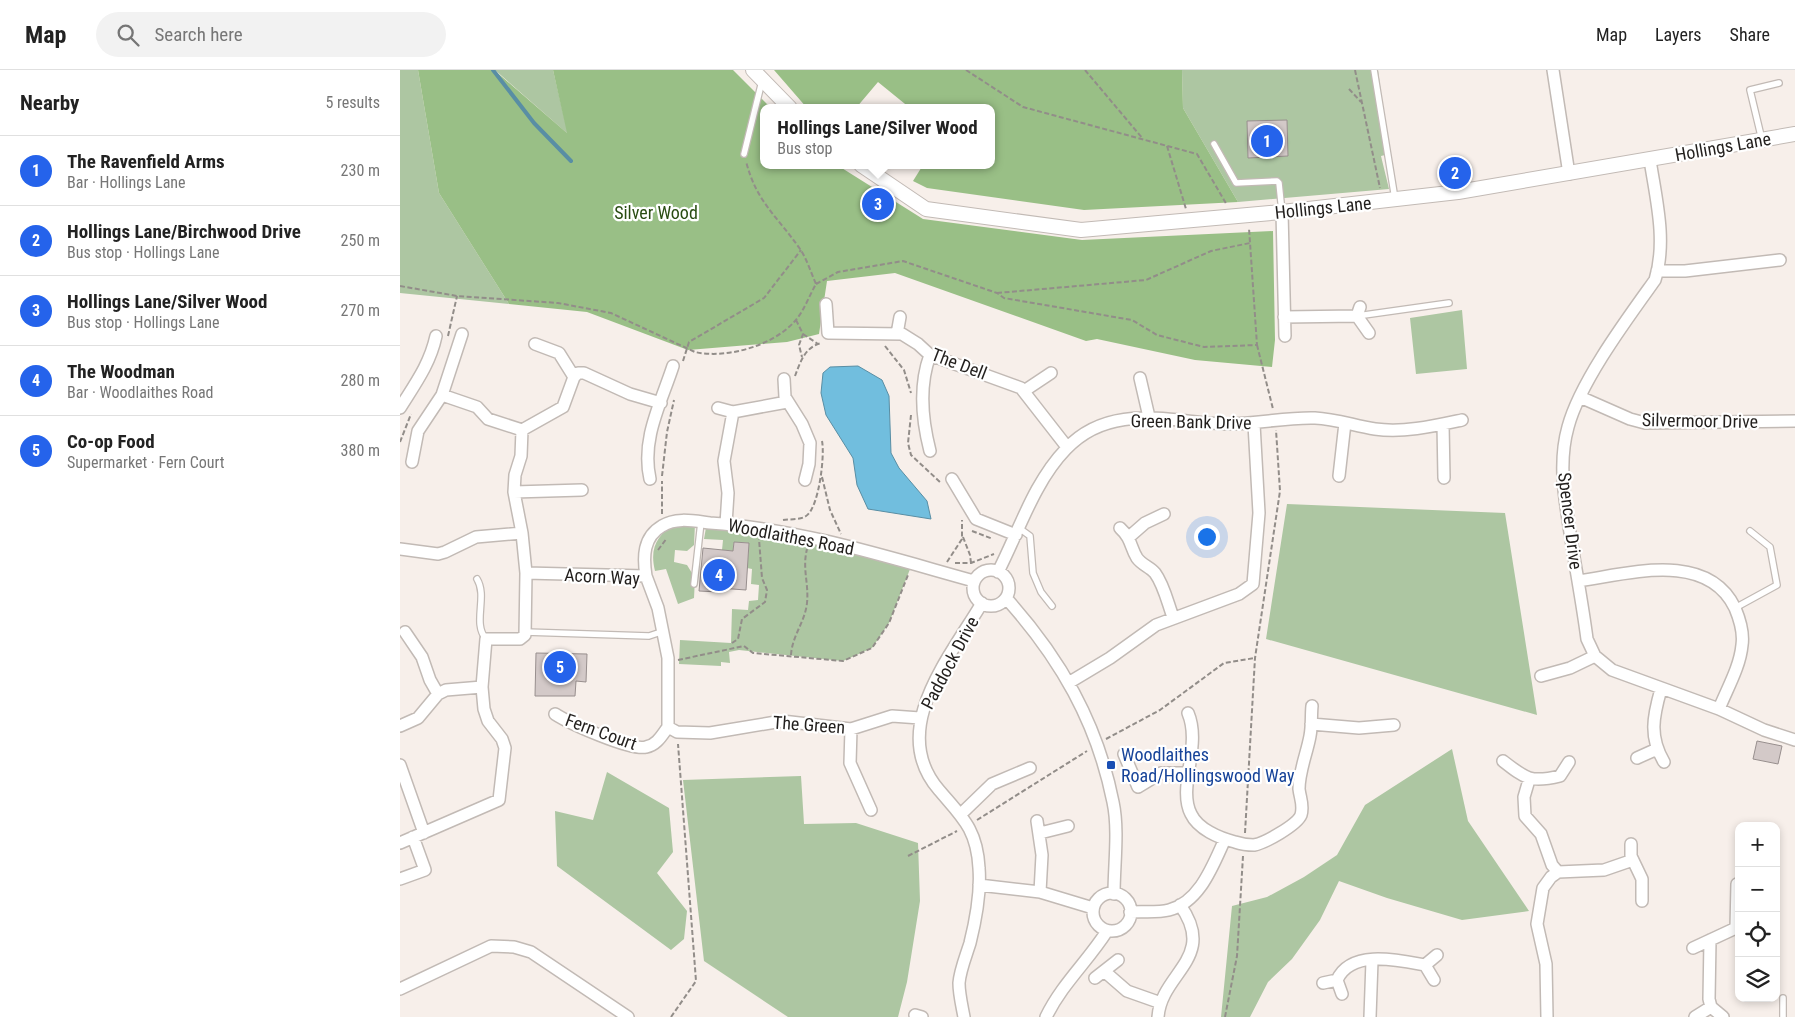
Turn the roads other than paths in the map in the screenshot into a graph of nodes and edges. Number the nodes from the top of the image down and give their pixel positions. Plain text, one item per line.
1 (1374, 70) edge
2 (1553, 70) edge
3 (758, 75) edge
4 (1779, 83) dead end
5 (786, 104) edge
6 (1795, 134) edge
7 (1762, 140) junction
8 (1214, 144) dead end
9 (744, 154) road end
10 (1650, 160) junction
11 (866, 169) edge
12 (1569, 174) junction
13 (1388, 200) junction
14 (1282, 212) junction
15 (1780, 260) dead end
16 (1657, 271) junction
17 (826, 304) dead end
18 (1449, 304) dead end
19 (1358, 312) junction
20 (900, 317) dead end
21 (1284, 317) junction
22 (1368, 333) dead end
23 (462, 334) dead end
24 (897, 334) junction
25 (436, 336) dead end
26 (1285, 336) dead end
27 (535, 344) dead end
28 (930, 355) junction
29 (677, 366) road end
30 (1051, 373) dead end
31 (574, 378) junction
32 (1140, 378) dead end
33 (784, 379) dead end
34 (1024, 391) junction
35 (442, 395) junction
36 (1580, 397) junction
37 (787, 402) junction
38 (661, 403) junction
39 (400, 408) edge
40 (718, 408) dead end
41 (733, 412) junction
42 (1149, 417) junction
43 (1462, 420) dead end
44 (1795, 421) edge
45 (1345, 423) junction
46 (1254, 424) junction
47 (1443, 424) junction
48 (522, 430) junction
49 (1067, 447) junction
50 (930, 451) dead end
51 (412, 462) dead end
52 (1338, 476) dead end
53 (650, 478) dead end
54 (1444, 478) dead end
55 (805, 480) dead end
56 (948, 482) road end
57 (582, 490) dead end
58 (514, 492) junction
59 (1164, 514) dead end
60 (701, 522) junction
61 (726, 524) junction
62 (1120, 528) dead end
63 (1018, 531) junction
64 (1750, 531) dead end
65 (522, 533) junction
66 (1130, 537) junction
67 (400, 549) edge
68 (998, 572) junction
69 (526, 573) junction
70 (646, 576) junction
71 (477, 579) dead end
72 (974, 581) junction
73 (1578, 581) junction
74 (694, 584) dead end
75 (1006, 598) junction
76 (982, 603) junction
77 (1052, 606) dead end
78 (1735, 608) junction
79 (1173, 617) junction
80 (664, 631) junction
81 (405, 632) dead end
82 (525, 632) junction
83 (486, 639) junction
84 (1595, 656) junction
85 (1541, 676) dead end
86 (1070, 682) junction
87 (482, 687) junction
88 (1661, 690) junction
89 (438, 694) junction
90 (1312, 706) dead end
91 (1719, 709) junction
92 (1188, 713) dead end
93 (555, 714) dead end
94 (920, 718) junction
95 (1311, 724) junction
96 (1394, 725) dead end
97 (400, 726) edge
98 (673, 729) junction
99 (851, 729) junction
100 (1795, 740) edge
101 (1657, 749) junction
102 (1124, 754) dead end
103 (1638, 758) dead end
104 (1503, 761) dead end
105 (1568, 762) dead end
106 (1664, 762) dead end
107 (400, 764) edge
108 (1030, 768) dead end
109 (1188, 773) junction
110 (1530, 780) junction
111 (871, 810) dead end
112 (961, 814) junction
113 (1036, 821) dead end
114 (1068, 826) dead end
115 (1040, 833) junction
116 (419, 835) junction
117 (1224, 839) junction
118 (400, 842) edge
119 (1631, 844) dead end
120 (1633, 860) junction
121 (1558, 872) junction
122 (400, 879) edge
123 (979, 885) junction
124 (1040, 892) junction
125 (1114, 894) junction
126 (1642, 901) dead end
127 (1180, 905) junction
128 (1093, 908) junction
129 (1130, 912) junction
130 (1737, 912) edge
131 (1107, 931) junction
132 (1710, 940) junction
133 (1693, 948) dead end
134 (1437, 955) dead end
135 (1118, 960) dead end
136 (1372, 960) junction
137 (1425, 965) junction
138 (1337, 980) junction
139 (1434, 980) dead end
140 (1323, 983) dead end
141 (400, 989) edge
142 (1342, 994) dead end
143 (1783, 998) dead end
144 (1161, 1003) junction
145 (1711, 1007) junction
146 (628, 1017) edge
147 (964, 1017) edge
148 (1046, 1017) edge
149 (1158, 1017) edge
150 (1370, 1017) edge
151 (1547, 1017) edge
152 (1695, 1017) edge
153 (1723, 1017) edge
154 (1783, 1017) edge

1 - 13 lane
2 - 12 street
3 - 5 street
3 - 9 lane
4 - 7 lane
6 - 7 street, Hollings Lane
7 - 10 street, Hollings Lane
8 - 14 lane
10 - 12 street, Hollings Lane
10 - 16 street, Spencer Drive
11 - 14 street, Hollings Lane
12 - 13 street, Hollings Lane
13 - 14 street, Hollings Lane
14 - 21 street
15 - 16 street
16 - 36 street, Spencer Drive
17 - 24 street, The Dell
18 - 19 lane
19 - 21 street
19 - 22 street
20 - 24 street
21 - 26 street
23 - 35 street
24 - 28 street, The Dell
25 - 39 street
27 - 31 street
28 - 34 street, The Dell
28 - 50 street
29 - 38 street
30 - 34 street
31 - 38 street
31 - 48 street
32 - 42 street
33 - 37 street
34 - 49 street, The Dell
35 - 48 street
35 - 51 street
36 - 44 street, Silvermoor Drive
36 - 73 street, Spencer Drive
37 - 41 street
37 - 55 street
38 - 53 street
40 - 41 street
41 - 61 street
42 - 46 street, Green Bank Drive
42 - 49 street, Green Bank Drive
43 - 47 street, Green Bank Drive
45 - 46 street, Green Bank Drive
45 - 47 street, Green Bank Drive
45 - 52 street
46 - 79 street
47 - 54 street
48 - 58 street
49 - 63 street, Green Bank Drive
56 - 63 street
57 - 58 street
58 - 65 street
59 - 66 street
60 - 61 street, Woodlaithes Road
60 - 70 street, Woodlaithes Road
60 - 74 lane
61 - 72 street, Woodlaithes Road
62 - 66 street
63 - 68 street, Green Bank Drive
63 - 77 lane
64 - 78 lane
65 - 67 street
65 - 69 street
66 - 79 street
68 - 72 street
68 - 75 street
69 - 70 street, Acorn Way
69 - 82 street
70 - 80 street, Acorn Way
71 - 83 lane
72 - 76 street
73 - 78 street
73 - 84 street, Spencer Drive
75 - 76 street
75 - 86 street
76 - 94 street, Paddock Drive
78 - 91 street
79 - 86 street
80 - 82 lane
80 - 98 street, Acorn Way
81 - 89 street
82 - 83 street
83 - 87 street
84 - 85 street
84 - 88 street
86 - 125 street
87 - 89 street
87 - 116 street
88 - 91 street
88 - 101 street
89 - 97 street
90 - 95 street
91 - 100 street
92 - 109 street
93 - 98 street, Fern Court
94 - 99 street, The Green
94 - 112 street, Paddock Drive
95 - 96 street
95 - 117 street
98 - 99 street, The Green
99 - 111 street
101 - 103 street
101 - 106 street
102 - 109 street
104 - 110 street
105 - 110 street
107 - 116 street
108 - 112 street
109 - 117 street
110 - 121 street
112 - 123 street, Paddock Drive
113 - 115 street
114 - 115 street
115 - 124 street
116 - 118 street
116 - 122 street
117 - 127 street
119 - 120 street
120 - 121 street
120 - 126 street
121 - 151 street
123 - 124 street
123 - 147 street, Paddock Drive
124 - 128 street
125 - 128 street
125 - 129 street
127 - 129 street
127 - 144 street
128 - 131 street
129 - 131 street
130 - 132 street
131 - 148 street
132 - 133 street
132 - 145 street
134 - 137 street
135 - 144 street
136 - 137 street
136 - 138 street
136 - 150 street
137 - 139 street
138 - 140 street
138 - 142 street
141 - 146 street
143 - 154 lane
144 - 149 street
145 - 152 street
145 - 153 street

